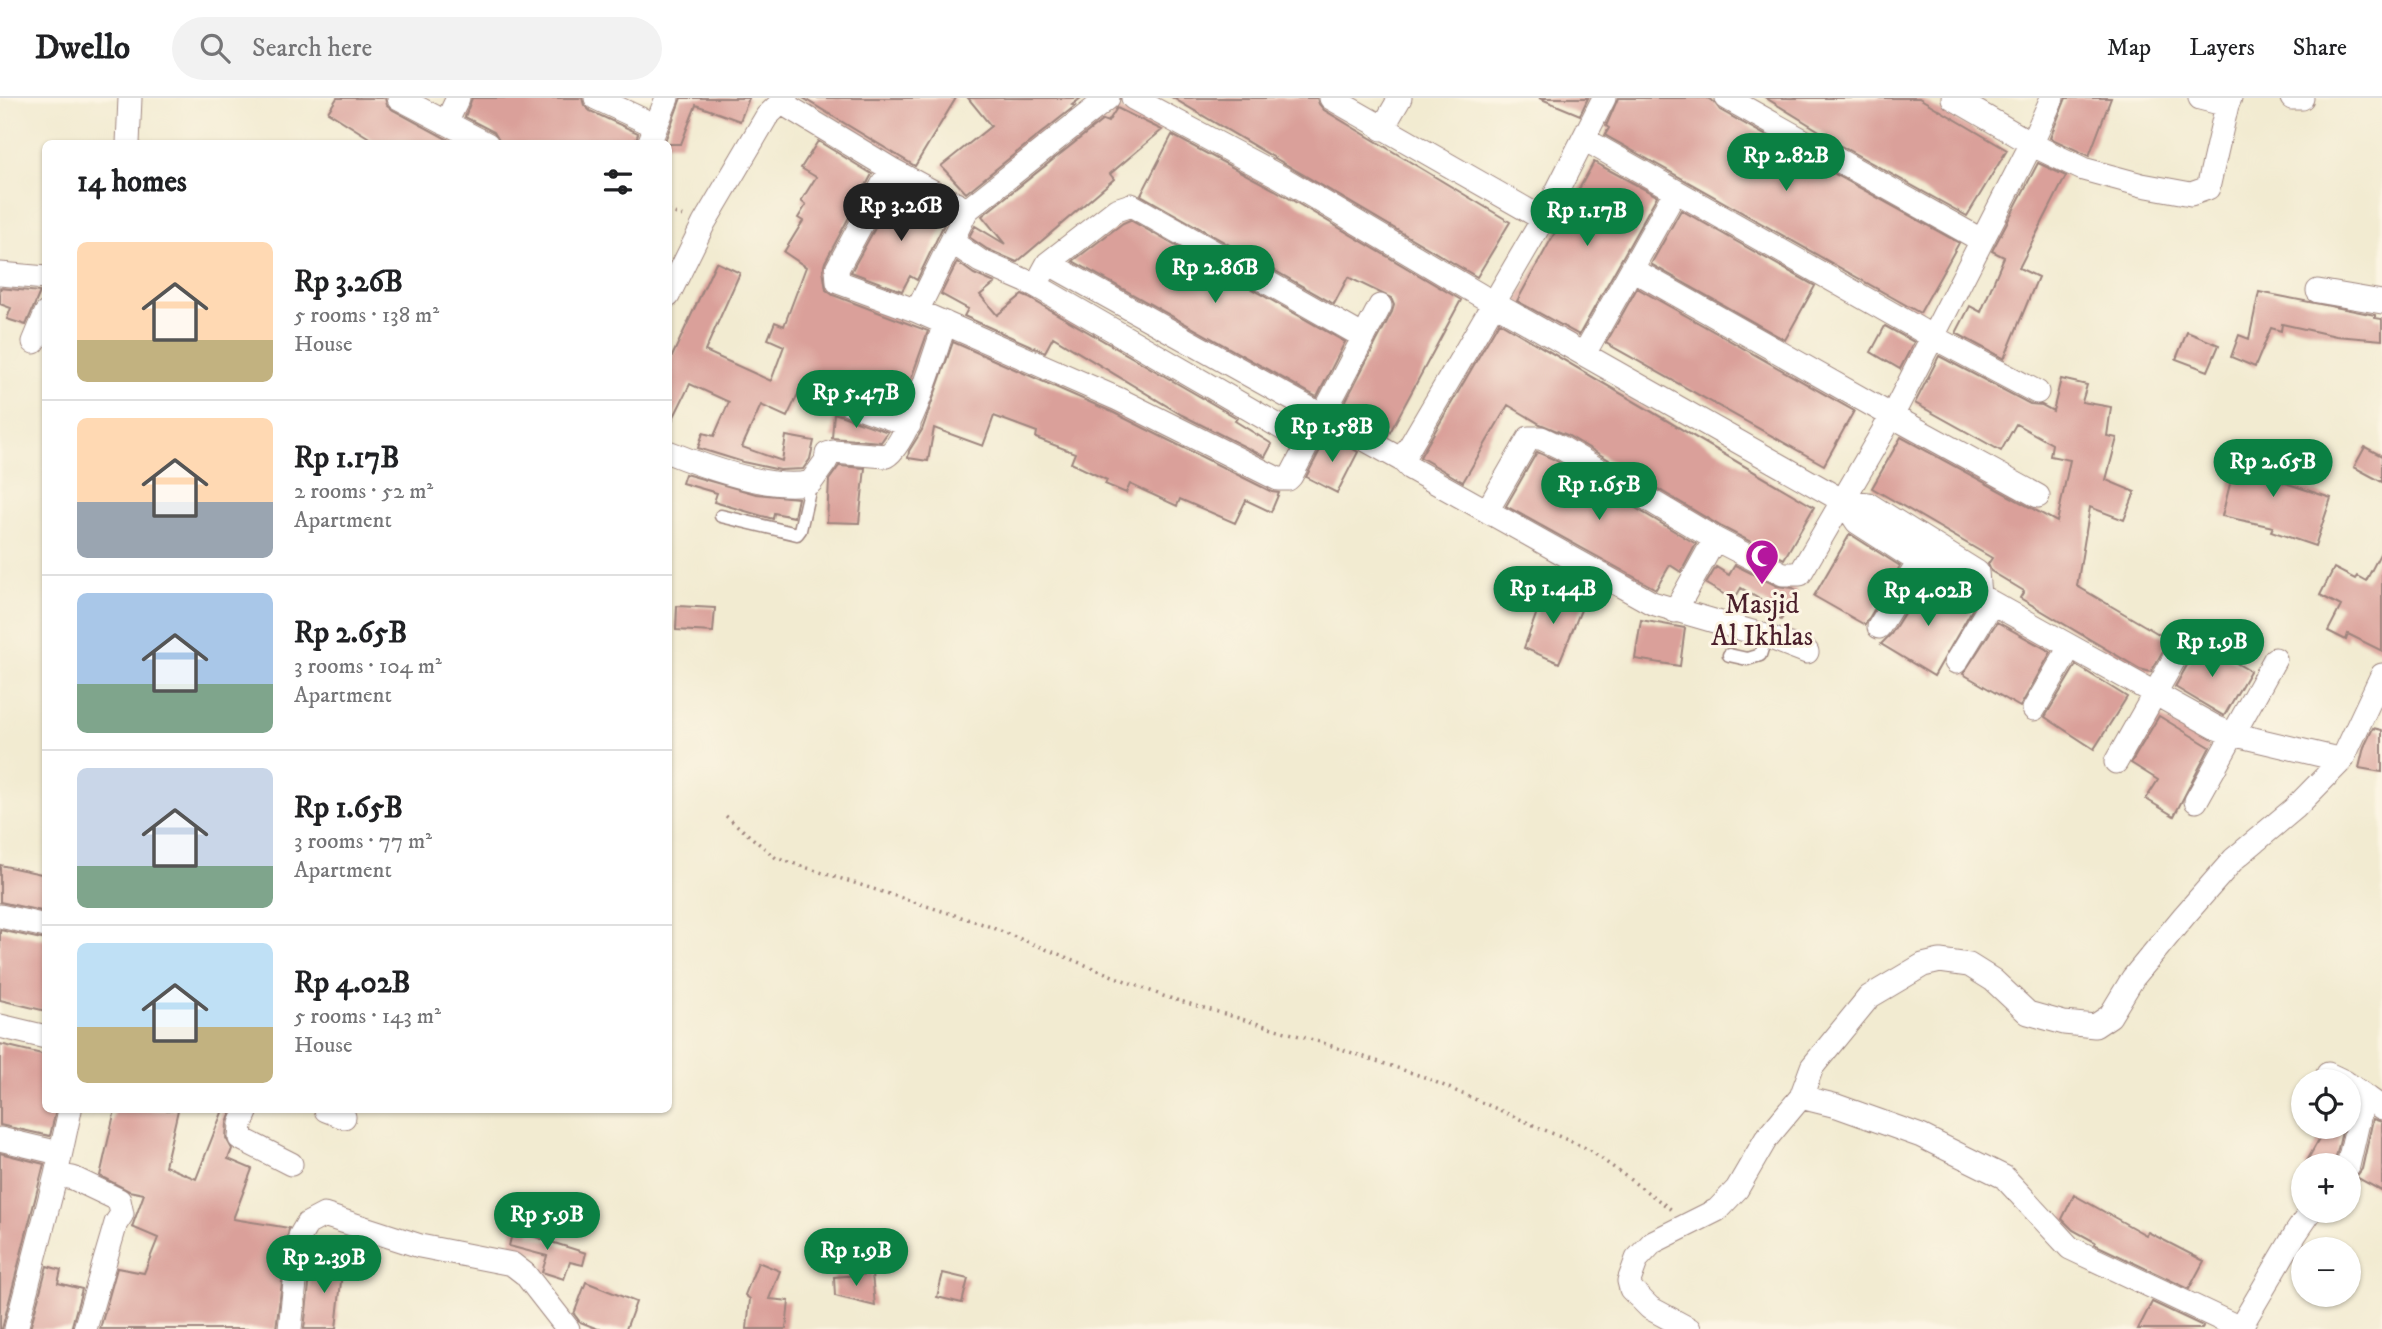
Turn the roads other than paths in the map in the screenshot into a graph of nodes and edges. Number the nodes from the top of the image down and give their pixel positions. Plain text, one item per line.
1 (130, 98) edge
2 (399, 98) edge
3 (458, 98) edge
4 (596, 98) edge
5 (667, 98) edge
6 (1108, 98) edge
7 (1133, 98) edge
8 (1331, 98) edge
9 (1400, 98) edge
10 (1604, 98) edge
11 (1727, 98) edge
12 (1953, 98) edge
13 (2052, 98) edge
14 (2200, 98) edge
15 (2292, 98) edge
16 (2302, 98) edge
17 (2229, 101) edge
18 (775, 104) edge
19 (446, 123) junction
20 (1382, 129) junction
21 (652, 135) edge
22 (1584, 139) junction
23 (128, 140) edge
24 (479, 140) edge
25 (2032, 143) junction
26 (891, 169) junction
27 (1675, 192) junction
28 (967, 210) junction
29 (1543, 219) junction
30 (1981, 240) junction
31 (952, 242) junction
32 (1048, 263) junction
33 (1632, 269) junction
34 (0, 274) edge
35 (42, 278) edge
36 (672, 283) edge
37 (1035, 285) junction
38 (2318, 291) dead end
39 (2382, 302) edge
40 (1495, 304) junction
41 (1380, 306) dead end
42 (918, 311) junction
43 (42, 323) edge
44 (945, 323) junction
45 (1364, 337) junction
46 (1933, 337) junction
47 (34, 342) dead end
48 (1584, 354) junction
49 (2037, 392) dead end
50 (817, 393) dead end
51 (1320, 414) junction
52 (1892, 416) junction
53 (909, 425) junction
54 (1279, 426) junction
55 (1308, 443) junction
56 (672, 454) edge
57 (1402, 460) junction
58 (811, 482) junction
59 (2038, 496) dead end
60 (1843, 501) junction
61 (1487, 511) junction
62 (721, 516) dead end
63 (1715, 539) junction
64 (1919, 562) junction
65 (1986, 599) junction
66 (1675, 611) junction
67 (1879, 627) dead end
68 (2189, 633) dead end
69 (1766, 636) junction
70 (2070, 648) junction
71 (1807, 652) dead end
72 (1729, 655) dead end
73 (2275, 659) dead end
74 (1956, 662) dead end
75 (2382, 675) edge
76 (2154, 695) junction
77 (2034, 709) dead end
78 (2232, 734) junction
79 (2342, 760) junction
80 (2116, 762) dead end
81 (2196, 801) dead end
82 (0, 916) edge
83 (42, 925) edge
84 (0, 1026) edge
85 (42, 1036) edge
86 (1801, 1097) junction
87 (2375, 1103) edge
88 (69, 1113) edge
89 (246, 1113) edge
90 (0, 1139) edge
91 (2351, 1153) edge
92 (58, 1164) junction
93 (290, 1164) dead end
94 (2303, 1223) edge
95 (16, 1329) edge
96 (85, 1329) edge
97 (290, 1329) edge
98 (568, 1329) edge
99 (1689, 1329) edge
100 (2241, 1329) edge

1 - 23 street
2 - 19 street
3 - 19 street
4 - 21 street
5 - 21 street
6 - 28 street
7 - 40 street
8 - 20 street
9 - 20 street
10 - 22 street
11 - 30 street
12 - 25 street
13 - 25 street
14 - 17 street
15 - 16 street
17 - 25 street
18 - 26 street
18 - 36 street
19 - 24 street
20 - 29 street
22 - 27 street
22 - 29 street
25 - 30 street
26 - 28 street
26 - 42 street
27 - 33 street
27 - 46 street
28 - 31 street
29 - 40 street
30 - 46 street
31 - 37 street
31 - 42 street
32 - 37 street
32 - 45 street
32 - 51 street
33 - 48 street
33 - 52 street
34 - 35 street
37 - 54 street
38 - 39 street
40 - 48 street
40 - 57 street
41 - 45 street
42 - 44 street
43 - 47 street
44 - 53 street
44 - 55 street
45 - 51 street
46 - 49 street
46 - 52 street
48 - 60 street
50 - 53 street
51 - 54 street
51 - 55 street
51 - 57 street
52 - 59 street
52 - 60 street
53 - 58 street
54 - 55 street
56 - 58 street
57 - 61 street
58 - 62 lane
60 - 63 street
60 - 64 street
60 - 65 street
61 - 63 street
61 - 66 street
63 - 66 street
64 - 65 street
64 - 67 street
65 - 70 street
65 - 74 street
66 - 69 street
68 - 76 street
69 - 71 street
69 - 72 lane
70 - 76 street
70 - 77 street
73 - 78 street
75 - 79 street
76 - 78 street
76 - 80 street
78 - 79 street
78 - 81 street
79 - 86 street
82 - 83 street
84 - 85 street
86 - 99 street
86 - 100 street
87 - 91 street
88 - 92 street
89 - 93 street
90 - 92 street
92 - 95 street
92 - 96 street
94 - 100 street
97 - 98 street

